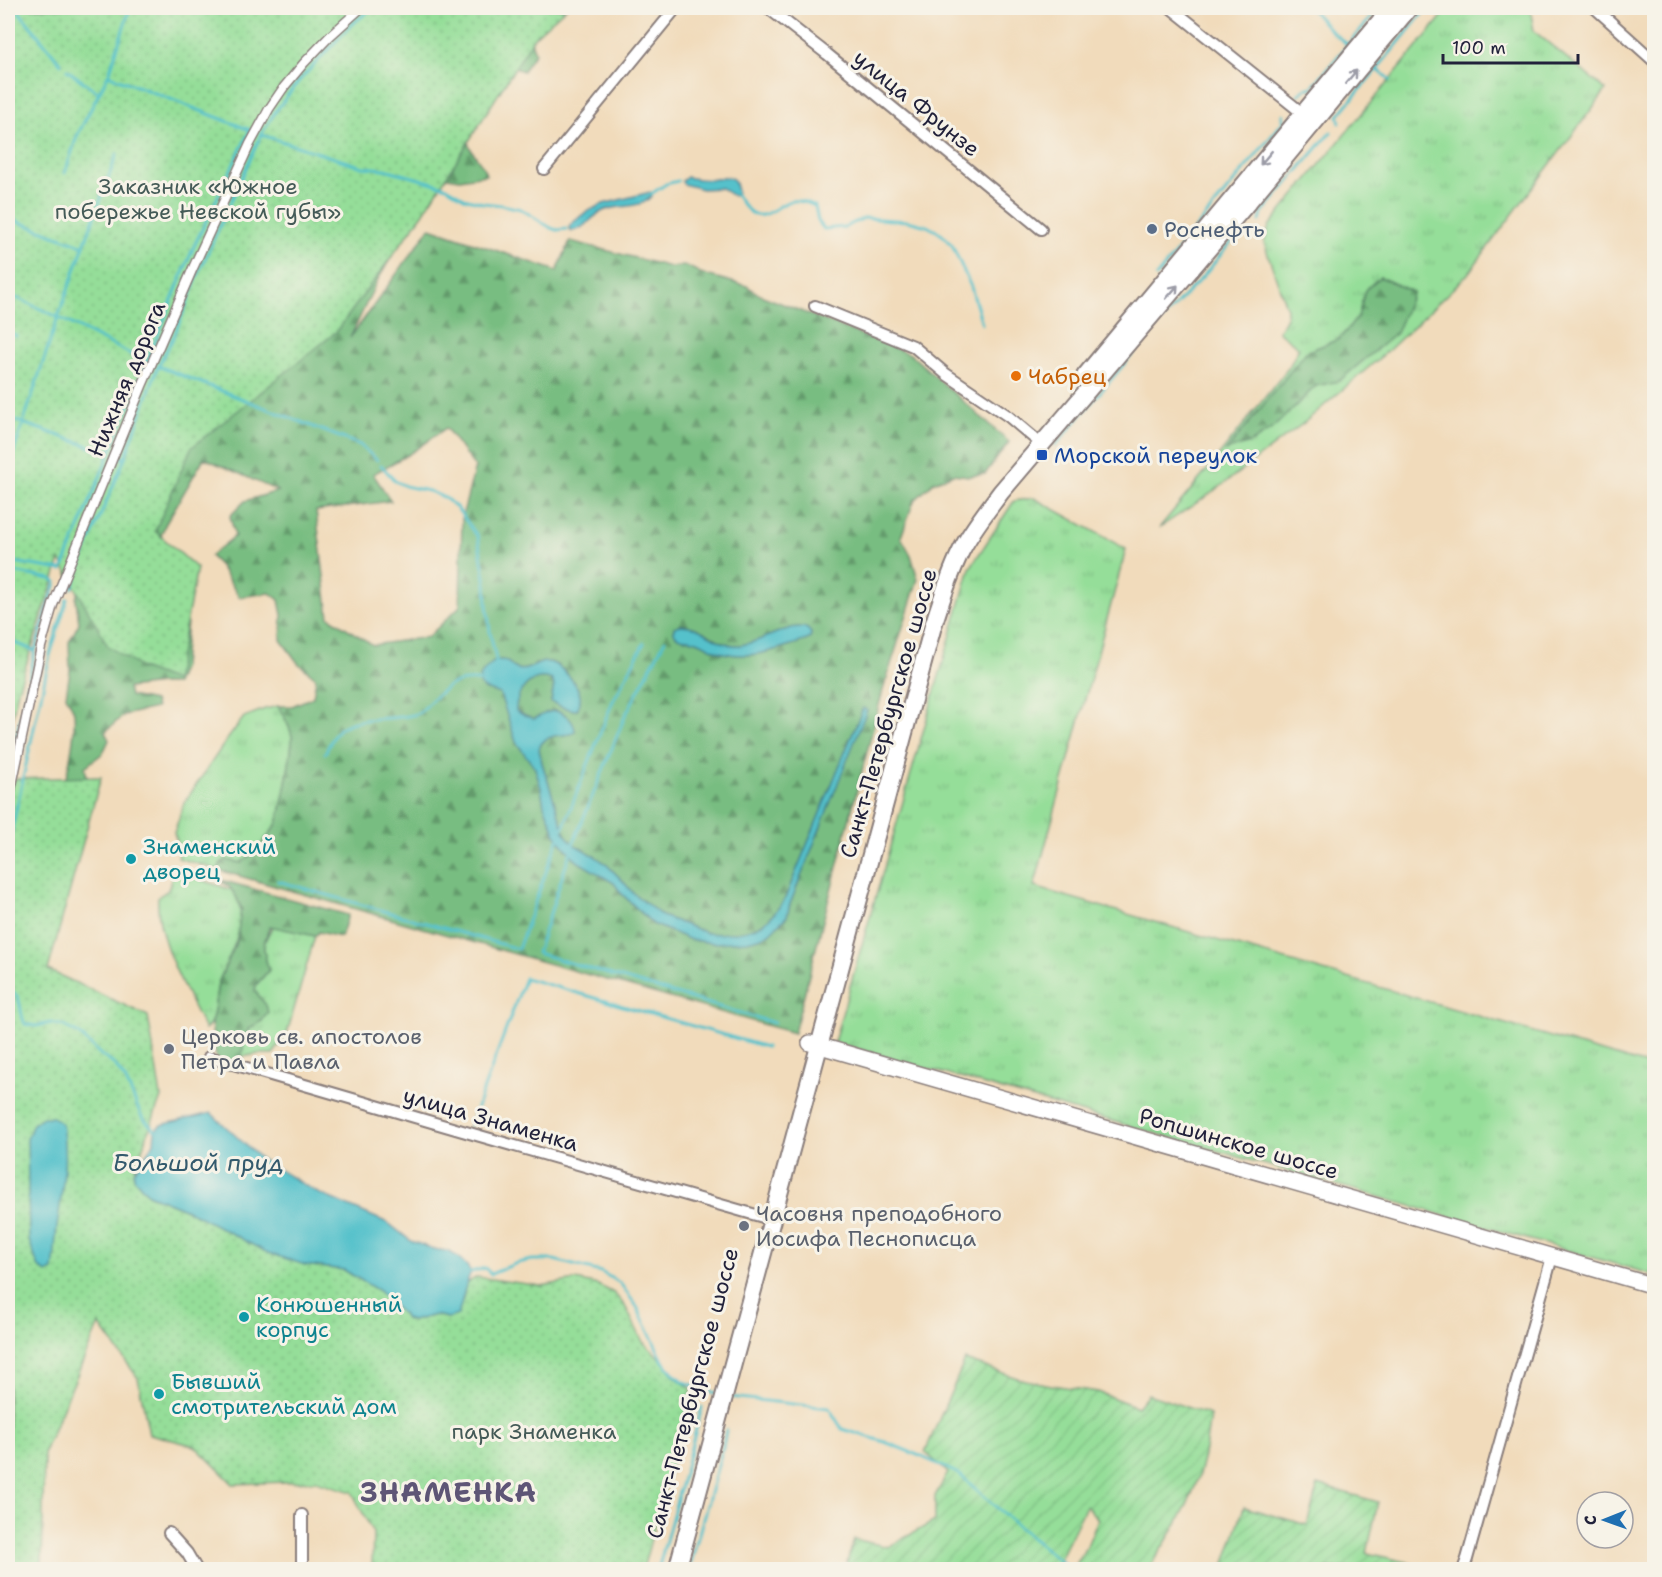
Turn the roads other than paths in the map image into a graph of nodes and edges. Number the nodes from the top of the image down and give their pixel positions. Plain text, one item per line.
1 (361, 8) edge
2 (676, 8) edge
3 (768, 8) edge
4 (1171, 8) edge
5 (1391, 8) edge
6 (1409, 8) edge
7 (1595, 8) edge
8 (1654, 61) edge
9 (1308, 118) junction
10 (544, 169) dead end
11 (1041, 229) dead end
12 (814, 306) dead end
13 (1034, 438) junction
14 (8, 804) edge
15 (815, 1044) junction
16 (209, 1057) dead end
17 (763, 1217) junction
18 (1552, 1257) junction
19 (1654, 1286) edge
20 (724, 1376) junction
21 (715, 1410) junction
22 (302, 1515) dead end
23 (169, 1533) dead end
24 (197, 1569) edge
25 (302, 1569) edge
26 (667, 1569) edge
27 (676, 1569) edge
28 (1463, 1569) edge

1 - 14 street, Нижняя дорога
2 - 10 street
3 - 11 street, улица Фрунзе
4 - 9 street
5 - 9 main road, Санкт-Петербургское шоссе
9 -> 6 main road, Санкт-Петербургское шоссе
7 - 8 street
9 -> 13 main road, Санкт-Петербургское шоссе
15 -> 9 main road, Санкт-Петербургское шоссе
12 - 13 street
13 - 15 main road, Санкт-Петербургское шоссе
15 - 17 main road, Санкт-Петербургское шоссе
15 - 18 main road, Ропшинское шоссе
15 - 20 main road, Санкт-Петербургское шоссе
16 - 17 street, улица Знаменка
17 - 20 main road, Санкт-Петербургское шоссе
18 - 19 main road, Ропшинское шоссе
18 - 28 street
20 - 21 main road, Санкт-Петербургское шоссе
21 - 26 main road, Санкт-Петербургское шоссе
21 - 27 main road, Санкт-Петербургское шоссе
22 - 25 street
23 - 24 street

